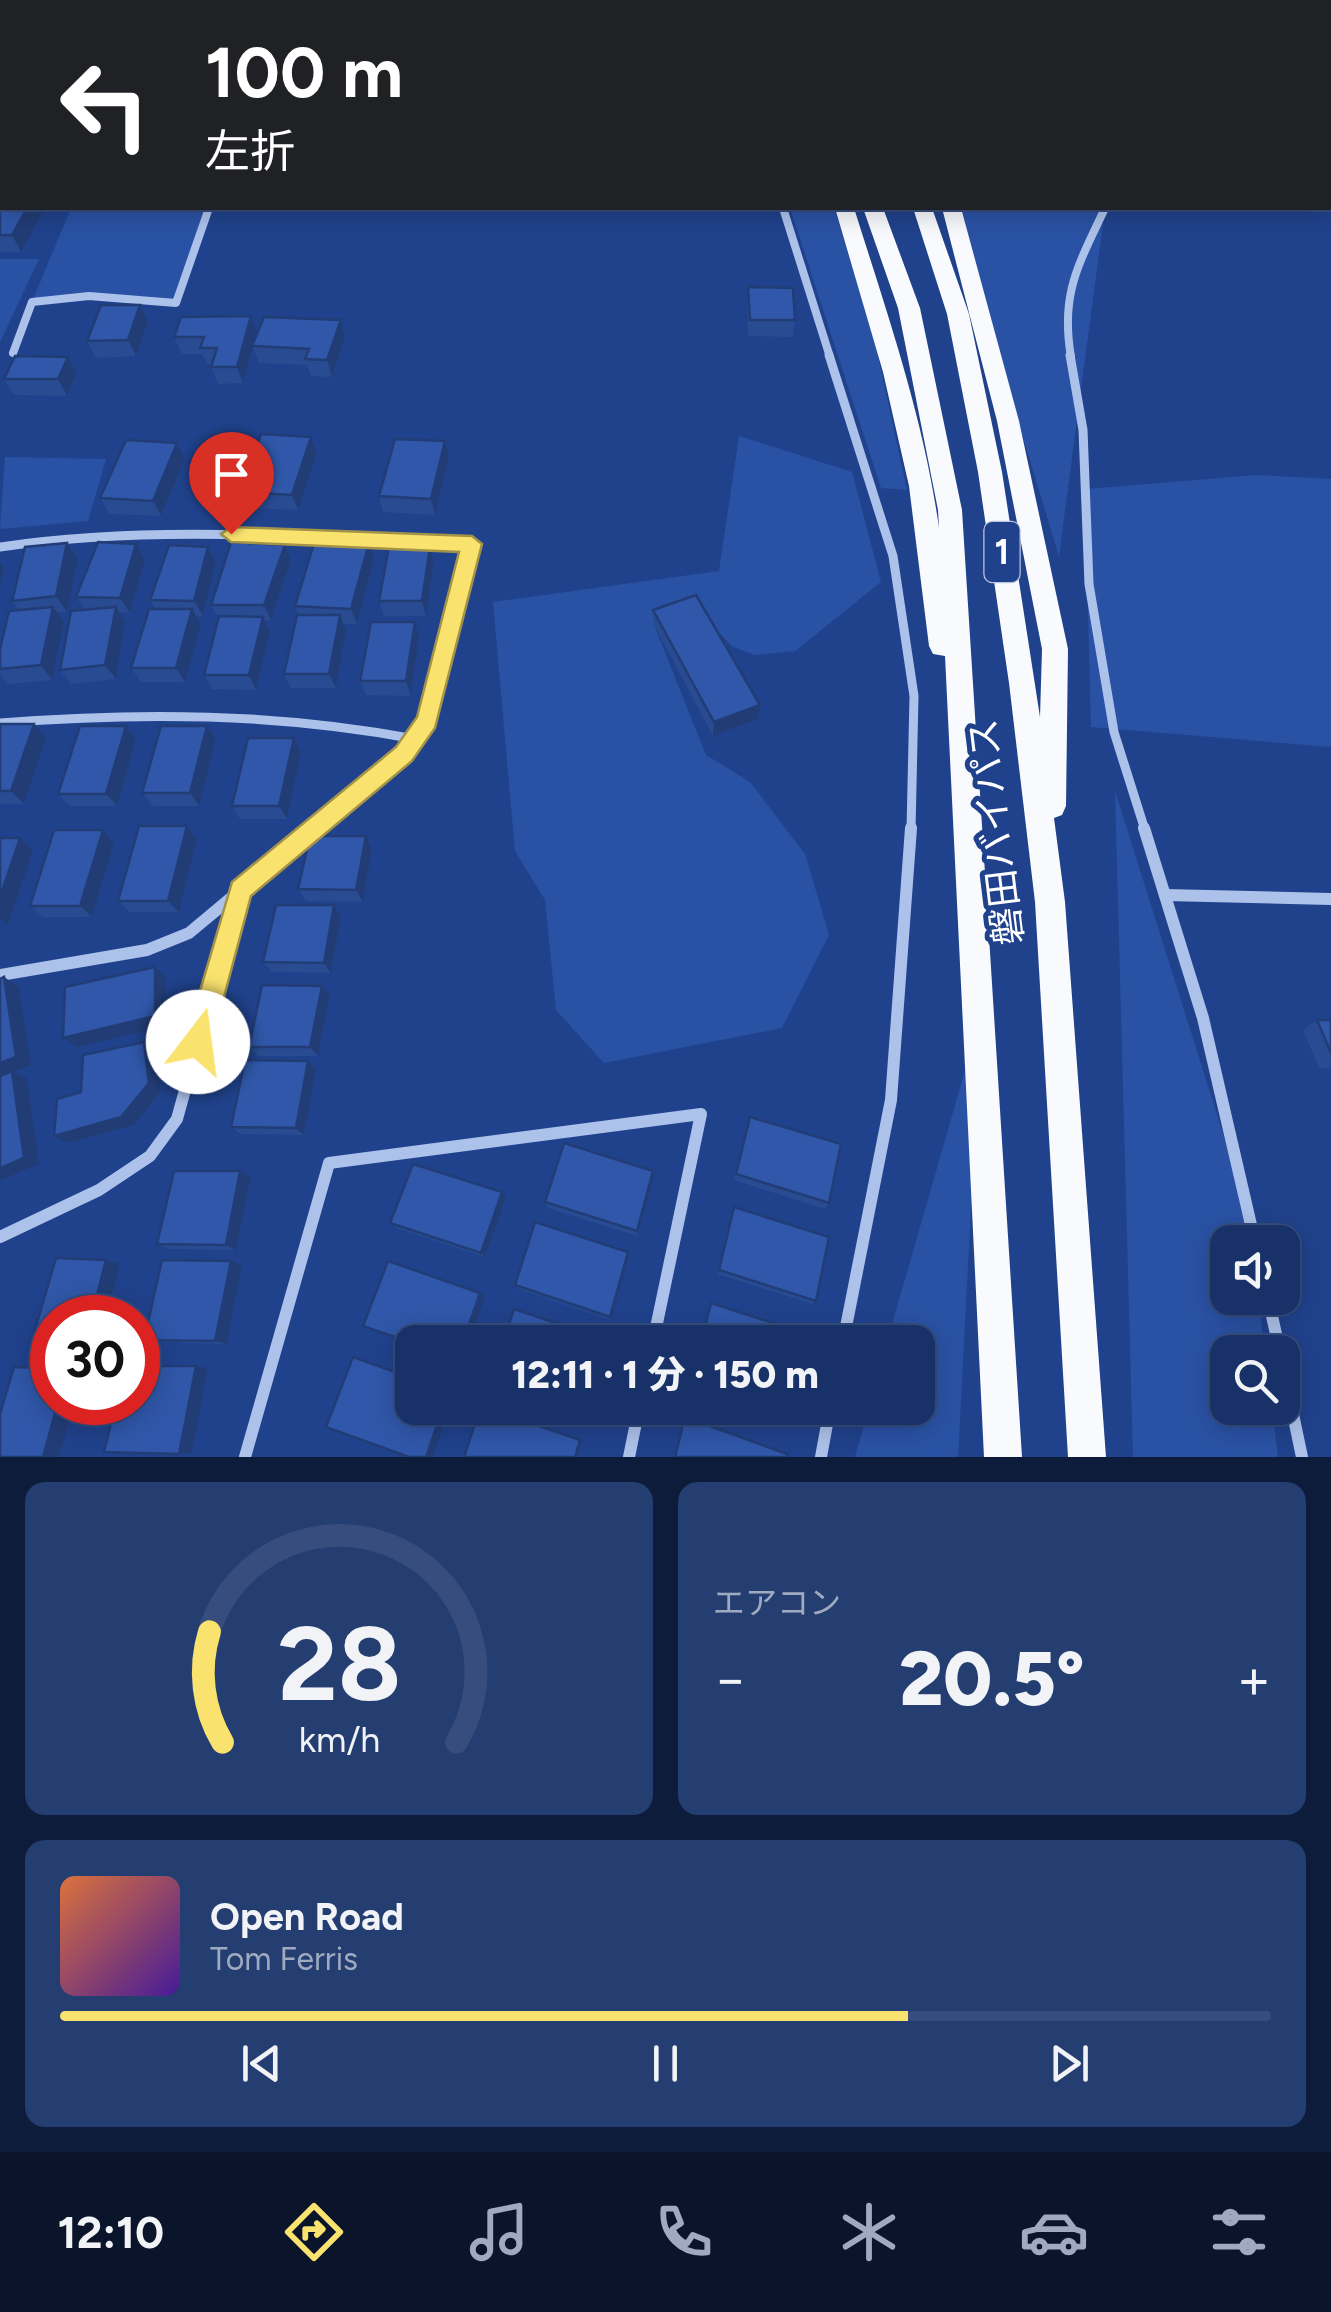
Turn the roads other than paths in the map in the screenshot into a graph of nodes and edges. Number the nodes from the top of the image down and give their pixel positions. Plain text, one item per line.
1 (209, 210) edge
2 (784, 210) edge
3 (845, 210) edge
4 (874, 210) edge
5 (923, 210) edge
6 (952, 210) edge
7 (1104, 210) edge
8 (13, 353) edge
9 (0, 547) edge
10 (0, 724) edge
11 (415, 739) junction
12 (974, 886) junction
13 (241, 890) junction
14 (1165, 895) junction
15 (1331, 898) edge
16 (1050, 902) junction
17 (0, 976) edge
18 (1251, 1225) edge
19 (0, 1237) edge
20 (657, 1325) edge
21 (846, 1325) edge
22 (636, 1425) edge
23 (827, 1425) edge
24 (1295, 1425) edge
25 (245, 1457) edge
26 (629, 1457) edge
27 (821, 1457) edge
28 (1003, 1457) edge
29 (1087, 1457) edge
30 (1302, 1457) edge

1 - 8 street
2 - 21 street
3 - 12 highway
4 - 12 highway, 磐田バイパス / 1
5 - 16 highway, 磐田バイパス / 1
6 - 16 highway
7 - 14 street
9 - 11 street
10 - 11 street
11 - 13 street
12 - 28 highway, 磐田バイパス / 1
13 - 17 street
13 - 19 street
14 - 15 street
14 - 18 street
16 - 29 highway, 磐田バイパス / 1
20 - 25 street
22 - 26 street
23 - 27 street
24 - 30 street

